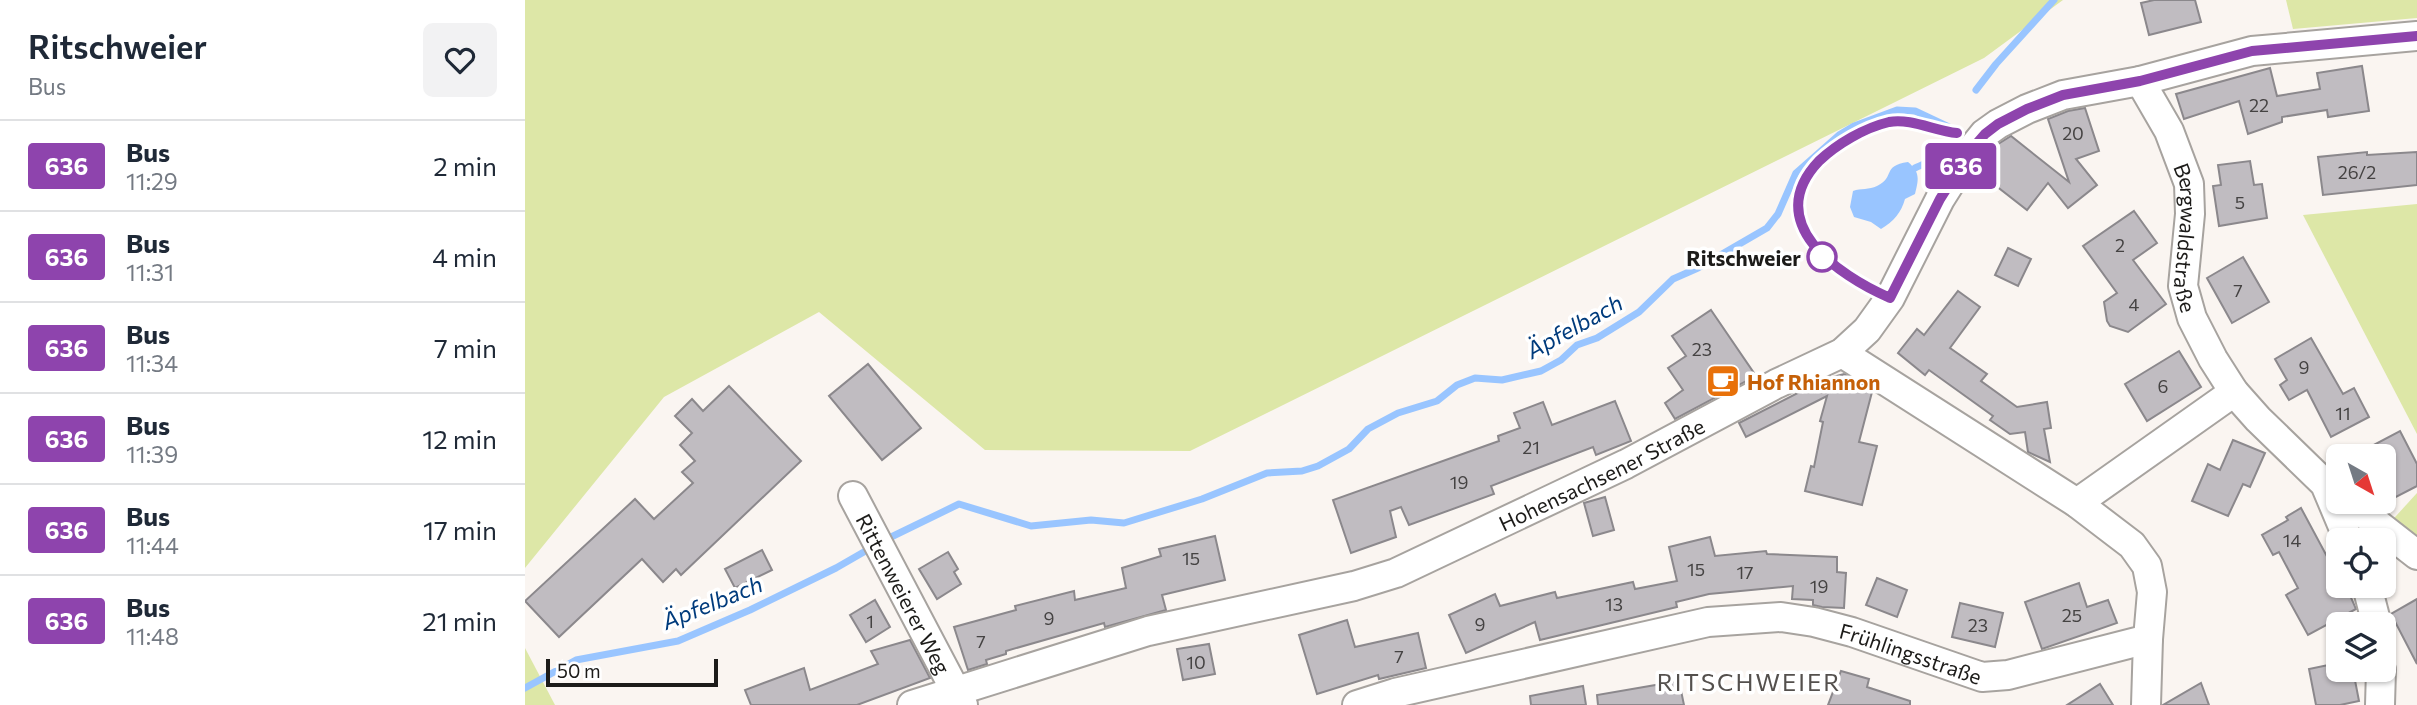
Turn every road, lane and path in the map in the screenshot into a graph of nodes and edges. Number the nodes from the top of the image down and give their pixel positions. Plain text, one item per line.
1 (2417, 36) edge
2 (2140, 81) junction
3 (1842, 353) junction
4 (2234, 392) junction
5 (2326, 483) edge
6 (853, 496) dead end
7 (2077, 503) junction
8 (2365, 514) edge
9 (2417, 555) edge
10 (2148, 639) junction
11 (2381, 682) edge
12 (959, 698) edge
13 (912, 705) edge
14 (1357, 705) edge
15 (2146, 705) edge
16 (2380, 705) edge

1 - 2 street, Hohensachsener Straße
2 - 3 street, Hohensachsener Straße
2 - 4 street, Bergwaldstraße
3 - 7 street
3 - 12 street, Hohensachsener Straße
4 - 5 street, Bergwaldstraße
4 - 7 street
6 - 12 street, Rittenweierer Weg
7 - 10 street
8 - 9 street
10 - 14 street, Frühlingsstraße
10 - 15 street
11 - 16 street
12 - 13 street, Hohensachsener Straße

